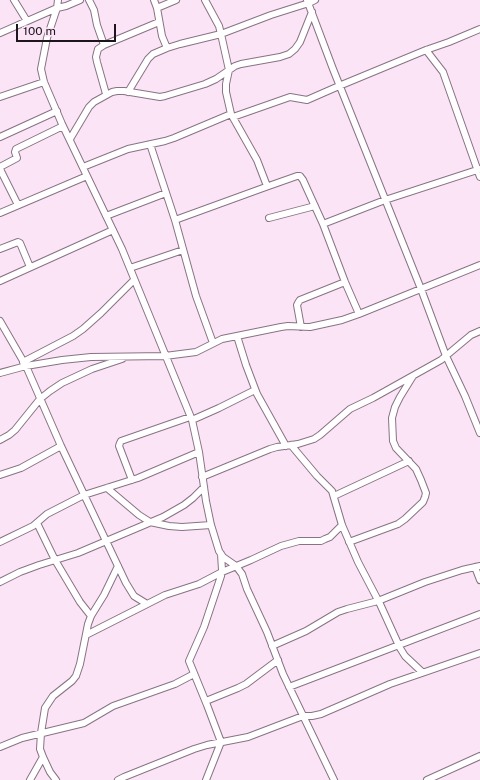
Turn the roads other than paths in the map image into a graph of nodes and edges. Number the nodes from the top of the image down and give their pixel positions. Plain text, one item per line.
1 (14, 0) edge
2 (58, 0) edge
3 (80, 0) edge
4 (89, 0) edge
5 (154, 0) edge
6 (176, 0) edge
7 (205, 0) edge
8 (310, 1) edge
9 (57, 8) junction
10 (157, 8) junction
11 (312, 12) junction
12 (27, 21) junction
13 (159, 22) junction
14 (480, 30) edge
15 (0, 33) edge
16 (221, 34) junction
17 (104, 45) junction
18 (167, 48) junction
19 (426, 50) junction
20 (229, 70) junction
21 (44, 82) junction
22 (339, 86) junction
23 (128, 92) junction
24 (106, 94) junction
25 (0, 97) edge
26 (57, 111) junction
27 (232, 115) junction
28 (63, 126) junction
29 (0, 137) edge
30 (70, 139) junction
31 (150, 144) junction
32 (83, 167) junction
33 (479, 169) edge
34 (87, 176) junction
35 (480, 177) edge
36 (267, 186) junction
37 (166, 193) junction
38 (385, 200) junction
39 (18, 205) junction
40 (315, 206) junction
41 (0, 213) edge
42 (106, 216) junction
43 (269, 218) dead end
44 (175, 220) junction
45 (323, 224) junction
46 (113, 230) junction
47 (0, 249) edge
48 (183, 250) junction
49 (480, 265) edge
50 (30, 268) junction
51 (130, 268) junction
52 (134, 280) junction
53 (0, 281) edge
54 (346, 282) junction
55 (421, 289) junction
56 (359, 314) junction
57 (0, 321) edge
58 (301, 327) junction
59 (480, 331) edge
60 (237, 336) junction
61 (213, 343) junction
62 (130, 356) junction
63 (165, 356) junction
64 (446, 356) junction
65 (25, 364) junction
66 (0, 373) edge
67 (414, 375) junction
68 (255, 390) junction
69 (40, 399) junction
70 (191, 418) junction
71 (480, 433) edge
72 (0, 440) edge
73 (61, 446) junction
74 (288, 446) junction
75 (199, 452) junction
76 (409, 462) junction
77 (0, 475) edge
78 (202, 477) junction
79 (132, 480) junction
80 (107, 488) junction
81 (204, 488) junction
82 (84, 495) junction
83 (334, 496) junction
84 (150, 522) junction
85 (37, 523) junction
86 (211, 525) junction
87 (342, 525) junction
88 (105, 541) junction
89 (0, 542) edge
90 (349, 542) junction
91 (221, 554) junction
92 (55, 560) junction
93 (118, 566) junction
94 (236, 566) junction
95 (478, 567) edge
96 (222, 572) junction
97 (480, 580) edge
98 (0, 582) edge
99 (378, 601) junction
100 (147, 604) junction
101 (480, 614) edge
102 (91, 616) junction
103 (86, 635) junction
104 (399, 644) junction
105 (272, 646) junction
106 (480, 653) edge
107 (278, 660) junction
108 (422, 672) junction
109 (194, 674) junction
110 (289, 687) junction
111 (206, 701) junction
112 (303, 716) junction
113 (41, 733) junction
114 (221, 742) junction
115 (0, 747) edge
116 (480, 756) edge
117 (43, 757) junction
118 (30, 780) edge
119 (56, 780) edge
120 (118, 780) edge
121 (206, 780) edge
122 (334, 780) edge
123 (427, 780) edge

1 - 12 street
2 - 9 street
3 - 9 street
4 - 17 street
5 - 10 street
6 - 10 street
7 - 16 street
8 - 11 street
8 - 16 street
9 - 12 street
9 - 21 street
10 - 13 street
11 - 20 street
11 - 22 street
12 - 15 street
13 - 17 street
13 - 18 street
14 - 19 street
16 - 18 street
16 - 20 street
17 - 24 street
18 - 23 street
19 - 22 street
19 - 33 street
20 - 23 street
20 - 27 street
21 - 25 street
21 - 26 street
22 - 27 street
22 - 38 street
23 - 24 street
24 - 30 street
26 - 28 street
26 - 29 street
27 - 31 street
27 - 36 street
28 - 30 street
28 - 39 street
30 - 32 street
31 - 32 street
31 - 37 street
32 - 34 street
33 - 35 street
33 - 38 street
34 - 39 street
34 - 42 street
36 - 40 street
36 - 44 street
37 - 42 street
37 - 44 street
38 - 45 street
38 - 55 street
39 - 41 street
40 - 43 street
40 - 45 street
42 - 46 street
44 - 48 street
45 - 54 street
46 - 50 street
46 - 51 street
47 - 50 street
48 - 51 street
48 - 61 street
49 - 55 street
50 - 53 street
51 - 52 street
52 - 63 street
52 - 65 street
54 - 56 street
54 - 58 street
55 - 56 street
55 - 64 street
56 - 58 street
57 - 65 street
58 - 60 street
59 - 64 street
60 - 61 street
60 - 68 street
61 - 63 street
62 - 63 street
62 - 65 street
62 - 69 street
63 - 70 street
64 - 67 street
64 - 71 street
65 - 66 street
65 - 69 street
67 - 74 street
67 - 76 street
68 - 70 street
68 - 74 street
69 - 72 street
69 - 73 street
70 - 75 street
70 - 79 street
73 - 77 street
73 - 82 street
74 - 78 street
74 - 83 street
75 - 78 street
75 - 79 street
76 - 83 street
76 - 90 street
78 - 81 street
79 - 80 street
80 - 82 street
80 - 84 street
81 - 84 street
81 - 86 street
82 - 85 street
82 - 88 street
83 - 87 street
84 - 86 street
84 - 88 street
85 - 89 street
85 - 92 street
86 - 91 street
87 - 90 street
87 - 94 street
88 - 92 street
88 - 93 street
90 - 99 street
91 - 94 street
91 - 96 street
92 - 98 street
92 - 102 street
93 - 100 street
93 - 102 street
94 - 96 street
94 - 105 street
95 - 97 street
95 - 99 street
96 - 100 street
96 - 109 street
99 - 104 street
99 - 105 street
100 - 103 street
101 - 104 street
102 - 103 street
103 - 113 street
104 - 108 street
104 - 110 street
105 - 107 street
106 - 108 street
107 - 110 street
107 - 111 street
108 - 112 street
109 - 111 street
109 - 113 street
110 - 112 street
111 - 114 street
112 - 114 street
112 - 122 street
113 - 115 street
113 - 117 street
114 - 120 street
114 - 121 street
116 - 123 street
117 - 118 street
117 - 119 street

